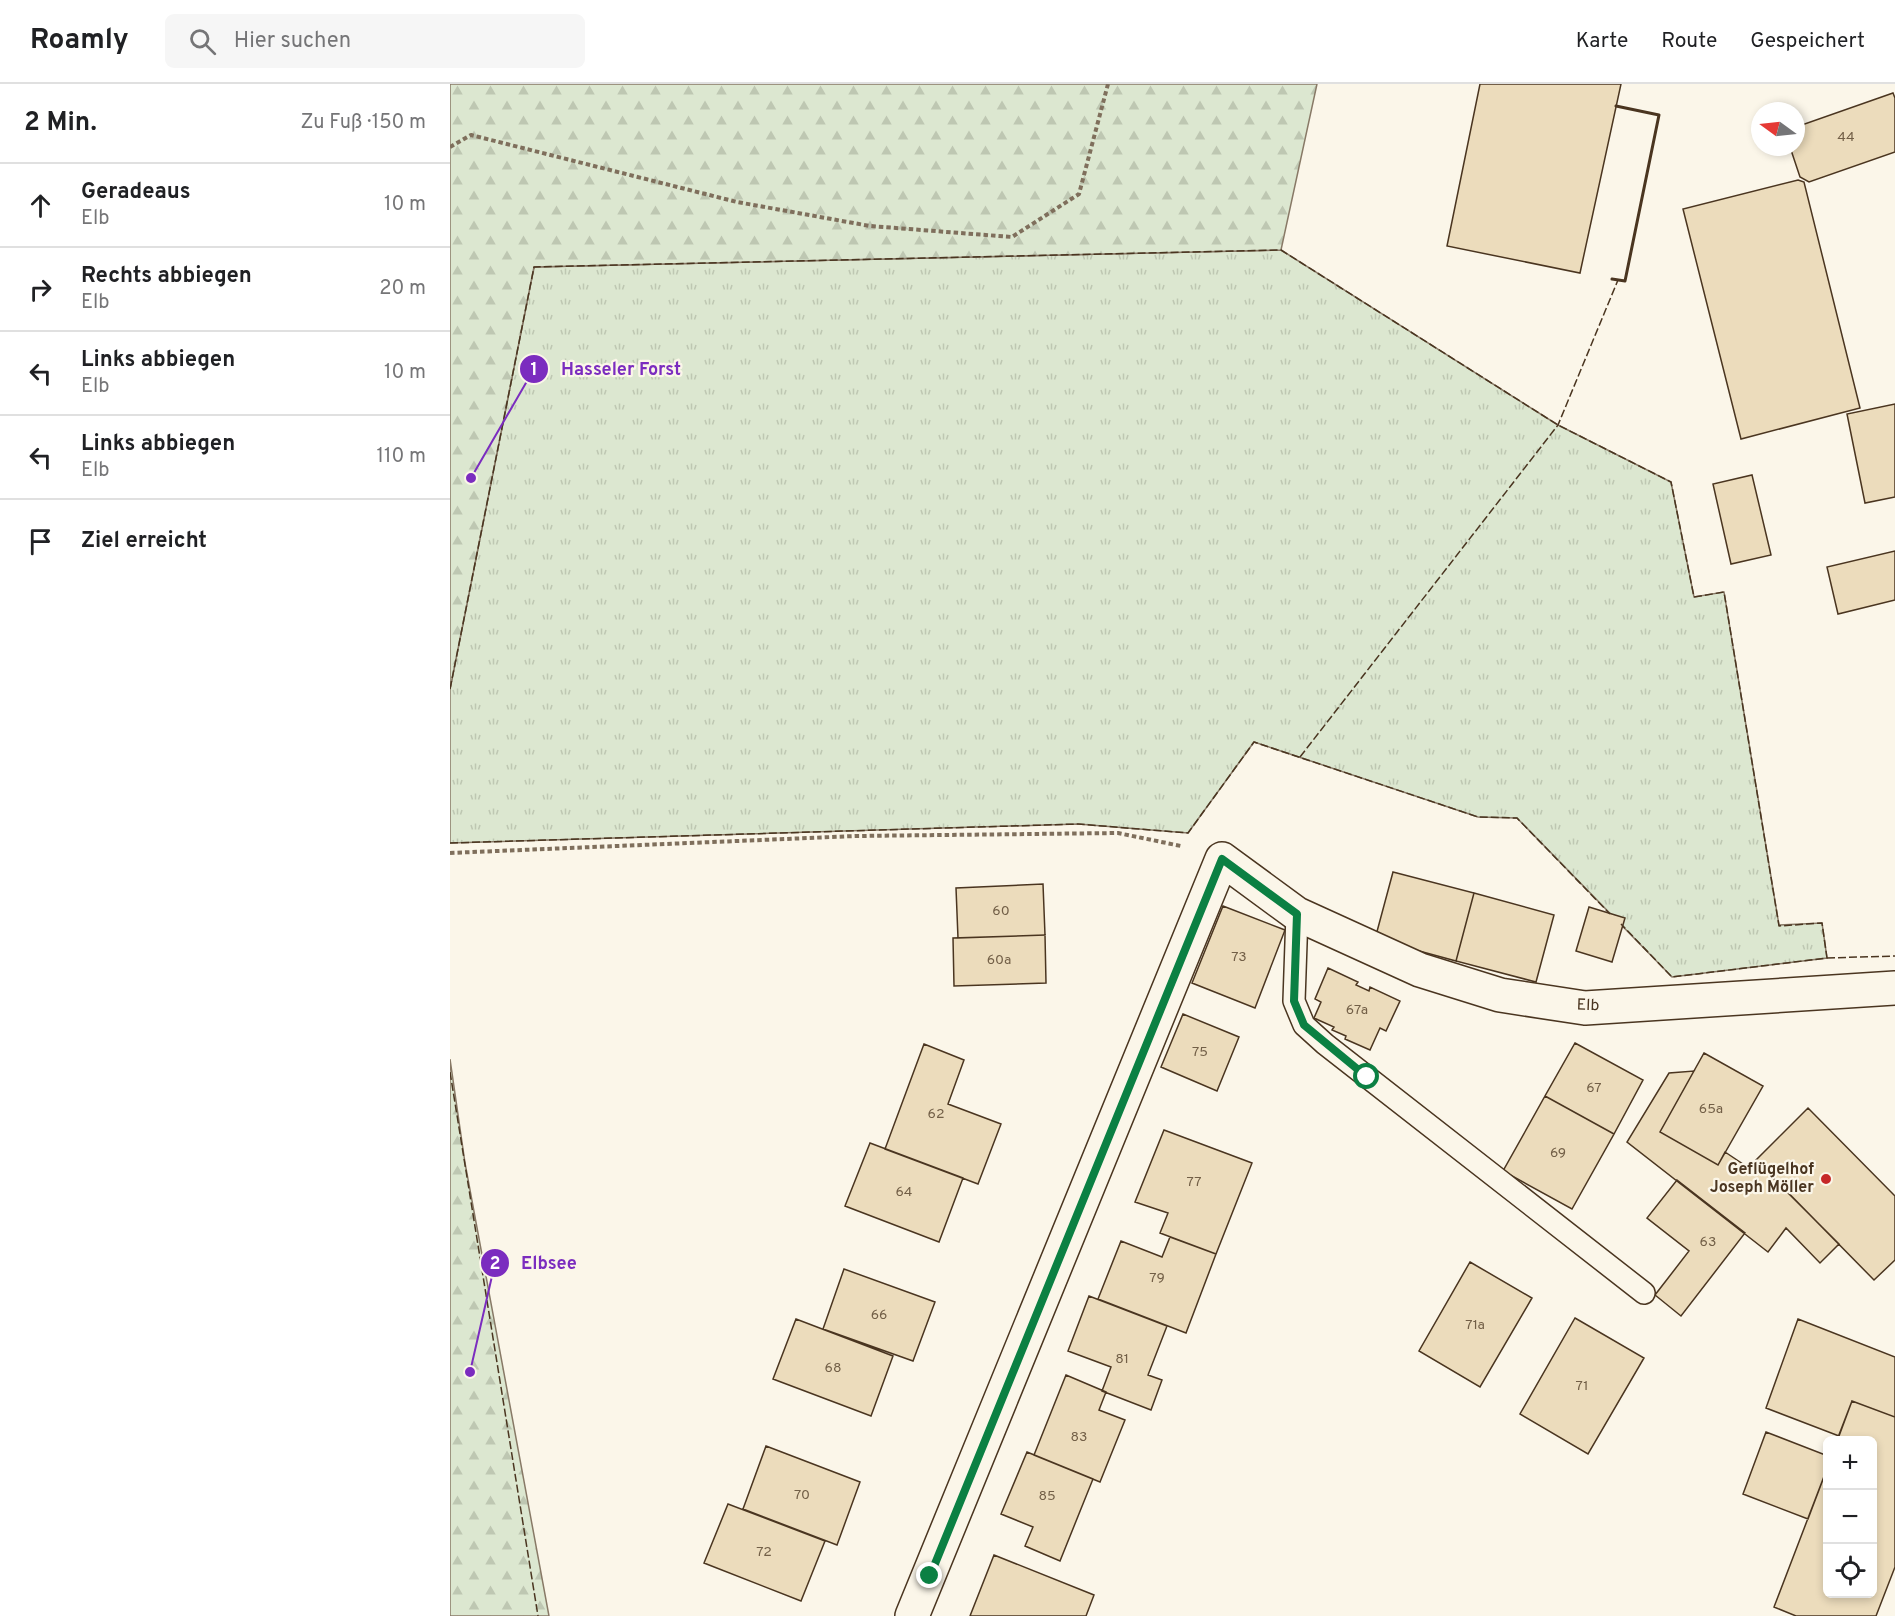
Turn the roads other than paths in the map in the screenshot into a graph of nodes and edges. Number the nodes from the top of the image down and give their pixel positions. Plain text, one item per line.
1 (1297, 914) junction
2 (1895, 988) edge
3 (1644, 1293) dead end
4 (912, 1616) edge

1 - 2 street, Elb
1 - 3 lane
1 - 4 street, Elb

